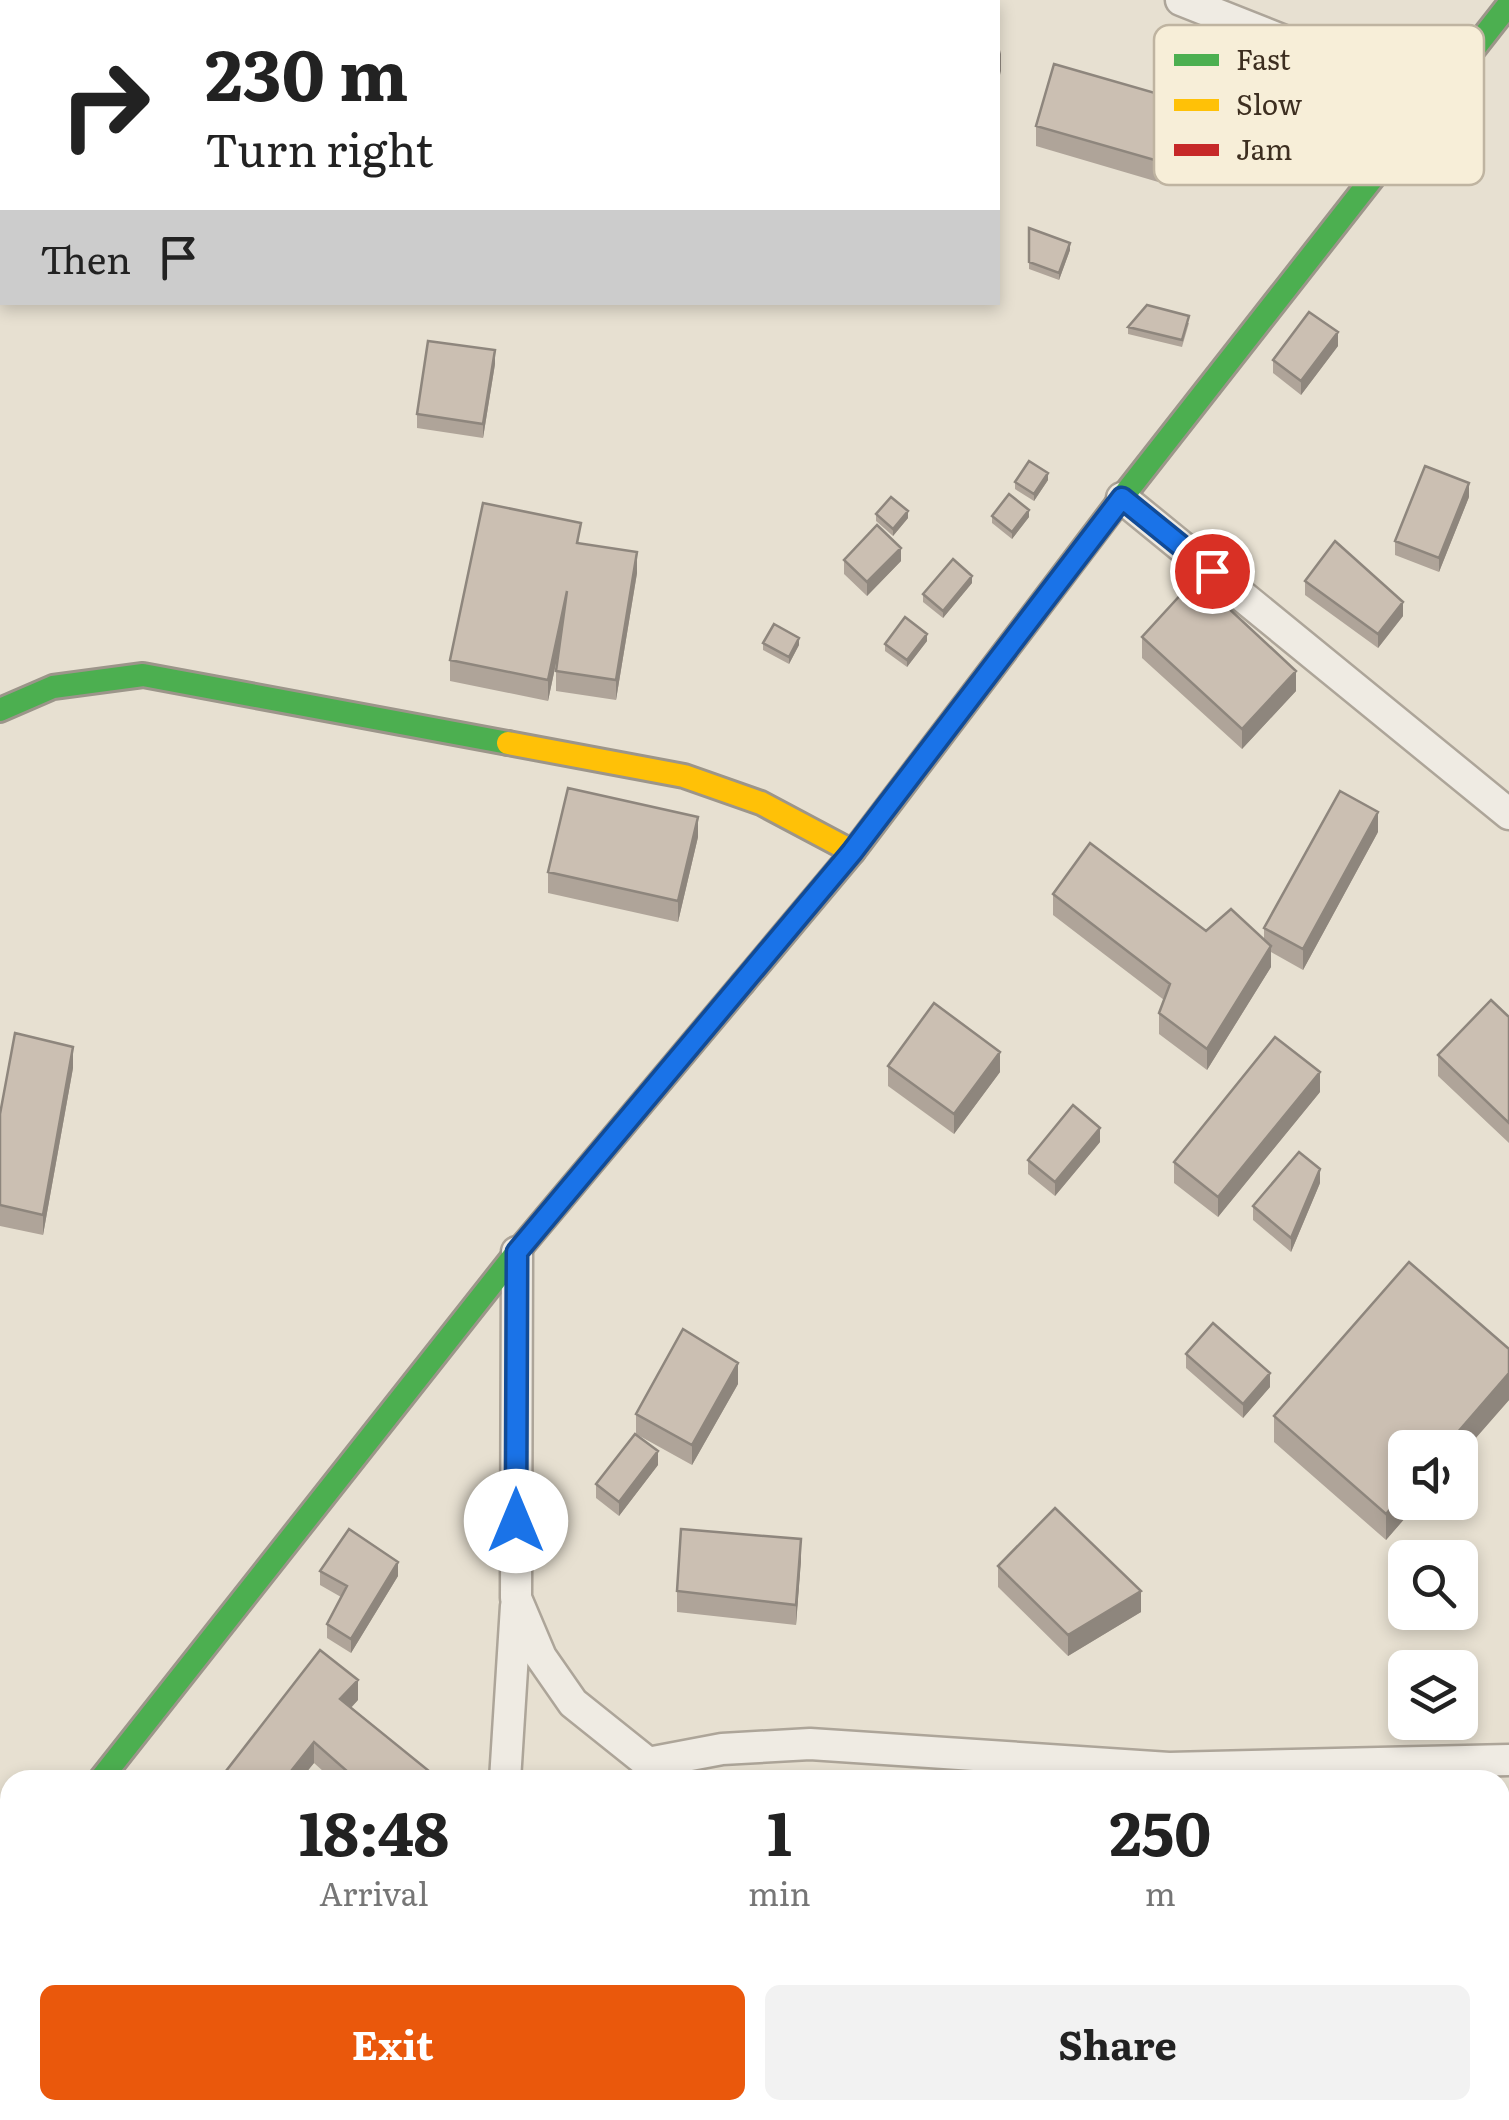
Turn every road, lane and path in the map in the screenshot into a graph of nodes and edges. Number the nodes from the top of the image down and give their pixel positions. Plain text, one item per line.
1 (1180, 0) edge
2 (1509, 4) edge
3 (1243, 25) edge
4 (1484, 37) edge
5 (1369, 185) edge
6 (1122, 498) junction
7 (0, 710) edge
8 (1509, 814) edge
9 (852, 852) junction
10 (517, 1252) junction
11 (516, 1598) junction
12 (1509, 1760) edge
13 (648, 1763) junction
14 (108, 1770) edge
15 (506, 1770) edge
16 (659, 1770) edge

1 - 3 street
2 - 4 street
5 - 6 street
6 - 8 street
6 - 9 street
7 - 9 street
9 - 10 street
10 - 11 street
10 - 14 street
11 - 13 street
11 - 15 street
12 - 13 street
13 - 16 street

